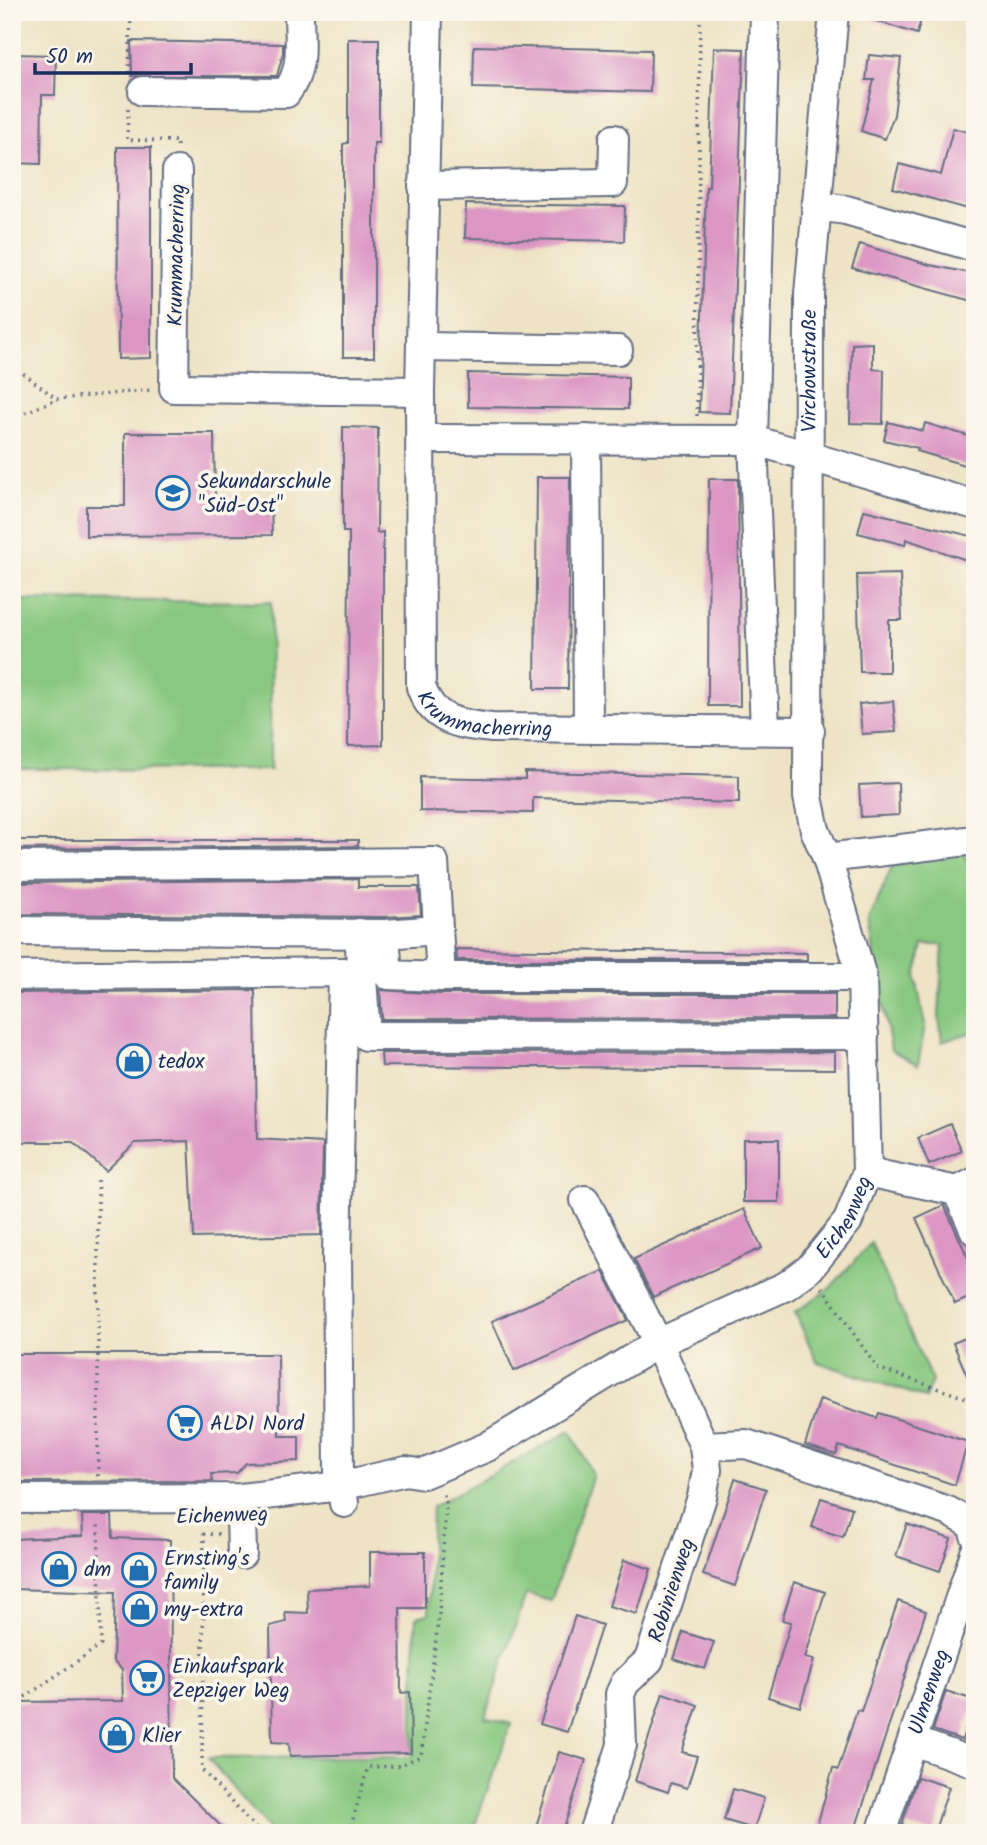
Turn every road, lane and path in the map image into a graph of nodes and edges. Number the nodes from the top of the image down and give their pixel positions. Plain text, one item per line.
1 (299, 12) edge
2 (428, 12) edge
3 (700, 12) edge
4 (765, 12) edge
5 (834, 12) edge
6 (143, 90) dead end
7 (614, 139) dead end
8 (177, 171) dead end
9 (423, 186) junction
10 (816, 206) junction
11 (975, 247) edge
12 (423, 347) junction
13 (618, 349) dead end
14 (12, 365) edge
15 (174, 388) junction
16 (420, 391) junction
17 (57, 399) junction
18 (14, 418) edge
19 (423, 439) junction
20 (586, 439) junction
21 (696, 440) junction
22 (753, 440) junction
23 (807, 454) junction
24 (12, 488) edge
25 (975, 505) edge
26 (588, 728) junction
27 (765, 728) junction
28 (810, 731) junction
29 (975, 840) edge
30 (827, 858) junction
31 (12, 866) edge
32 (438, 930) junction
33 (12, 931) edge
34 (372, 933) junction
35 (12, 976) edge
36 (441, 977) junction
37 (862, 977) junction
38 (864, 1035) junction
39 (867, 1172) junction
40 (98, 1177) dead end
41 (966, 1187) edge
42 (586, 1200) dead end
43 (975, 1231) edge
44 (809, 1269) junction
45 (658, 1343) junction
46 (975, 1401) edge
47 (704, 1446) junction
48 (430, 1472) junction
49 (342, 1495) junction
50 (12, 1499) edge
51 (97, 1508) junction
52 (12, 1519) edge
53 (974, 1528) edge
54 (242, 1535) junction
55 (975, 1553) edge
56 (12, 1701) edge
57 (913, 1741) junction
58 (975, 1763) edge
59 (260, 1833) edge
60 (349, 1833) edge
61 (593, 1833) edge
62 (881, 1833) edge

1 - 6 street
2 - 9 street, Krummacherring
3 - 21 path
4 - 22 street
5 - 10 street, Virchowstraße
7 - 9 street
8 - 15 street, Krummacherring
9 - 12 street, Krummacherring
10 - 11 street
10 - 23 street, Virchowstraße
12 - 13 street
12 - 16 street, Krummacherring
14 - 17 path
15 - 16 street
15 - 17 path
16 - 19 street, Krummacherring
17 - 18 path
18 - 24 path
19 - 20 street
19 - 26 street, Krummacherring
20 - 21 street
20 - 26 street
21 - 22 street
22 - 23 street
22 - 27 street
23 - 25 street
23 - 28 street, Virchowstraße
26 - 27 street, Krummacherring
27 - 28 street, Krummacherring
28 - 30 street, Eichenweg
29 - 30 street
30 - 37 street, Eichenweg
31 - 32 street
32 - 34 street
32 - 36 street
33 - 34 street
34 - 36 street
34 - 38 street
35 - 49 street
36 - 37 street
37 - 38 street, Eichenweg
38 - 39 street, Eichenweg
39 - 41 street
39 - 44 street, Eichenweg
40 - 51 path
41 - 43 street
42 - 45 street, Robinienweg
44 - 45 street, Eichenweg
44 - 46 path
45 - 47 street, Robinienweg
45 - 48 street, Eichenweg
47 - 53 street
47 - 61 street, Robinienweg
48 - 49 street, Eichenweg
48 - 60 path
49 - 51 street, Eichenweg
49 - 54 street, Eichenweg
50 - 51 street, Eichenweg
51 - 52 street, Eichenweg
51 - 54 street, Eichenweg
51 - 56 path
54 - 59 path
55 - 57 street, Ulmenweg
57 - 58 street
57 - 62 street, Ulmenweg

